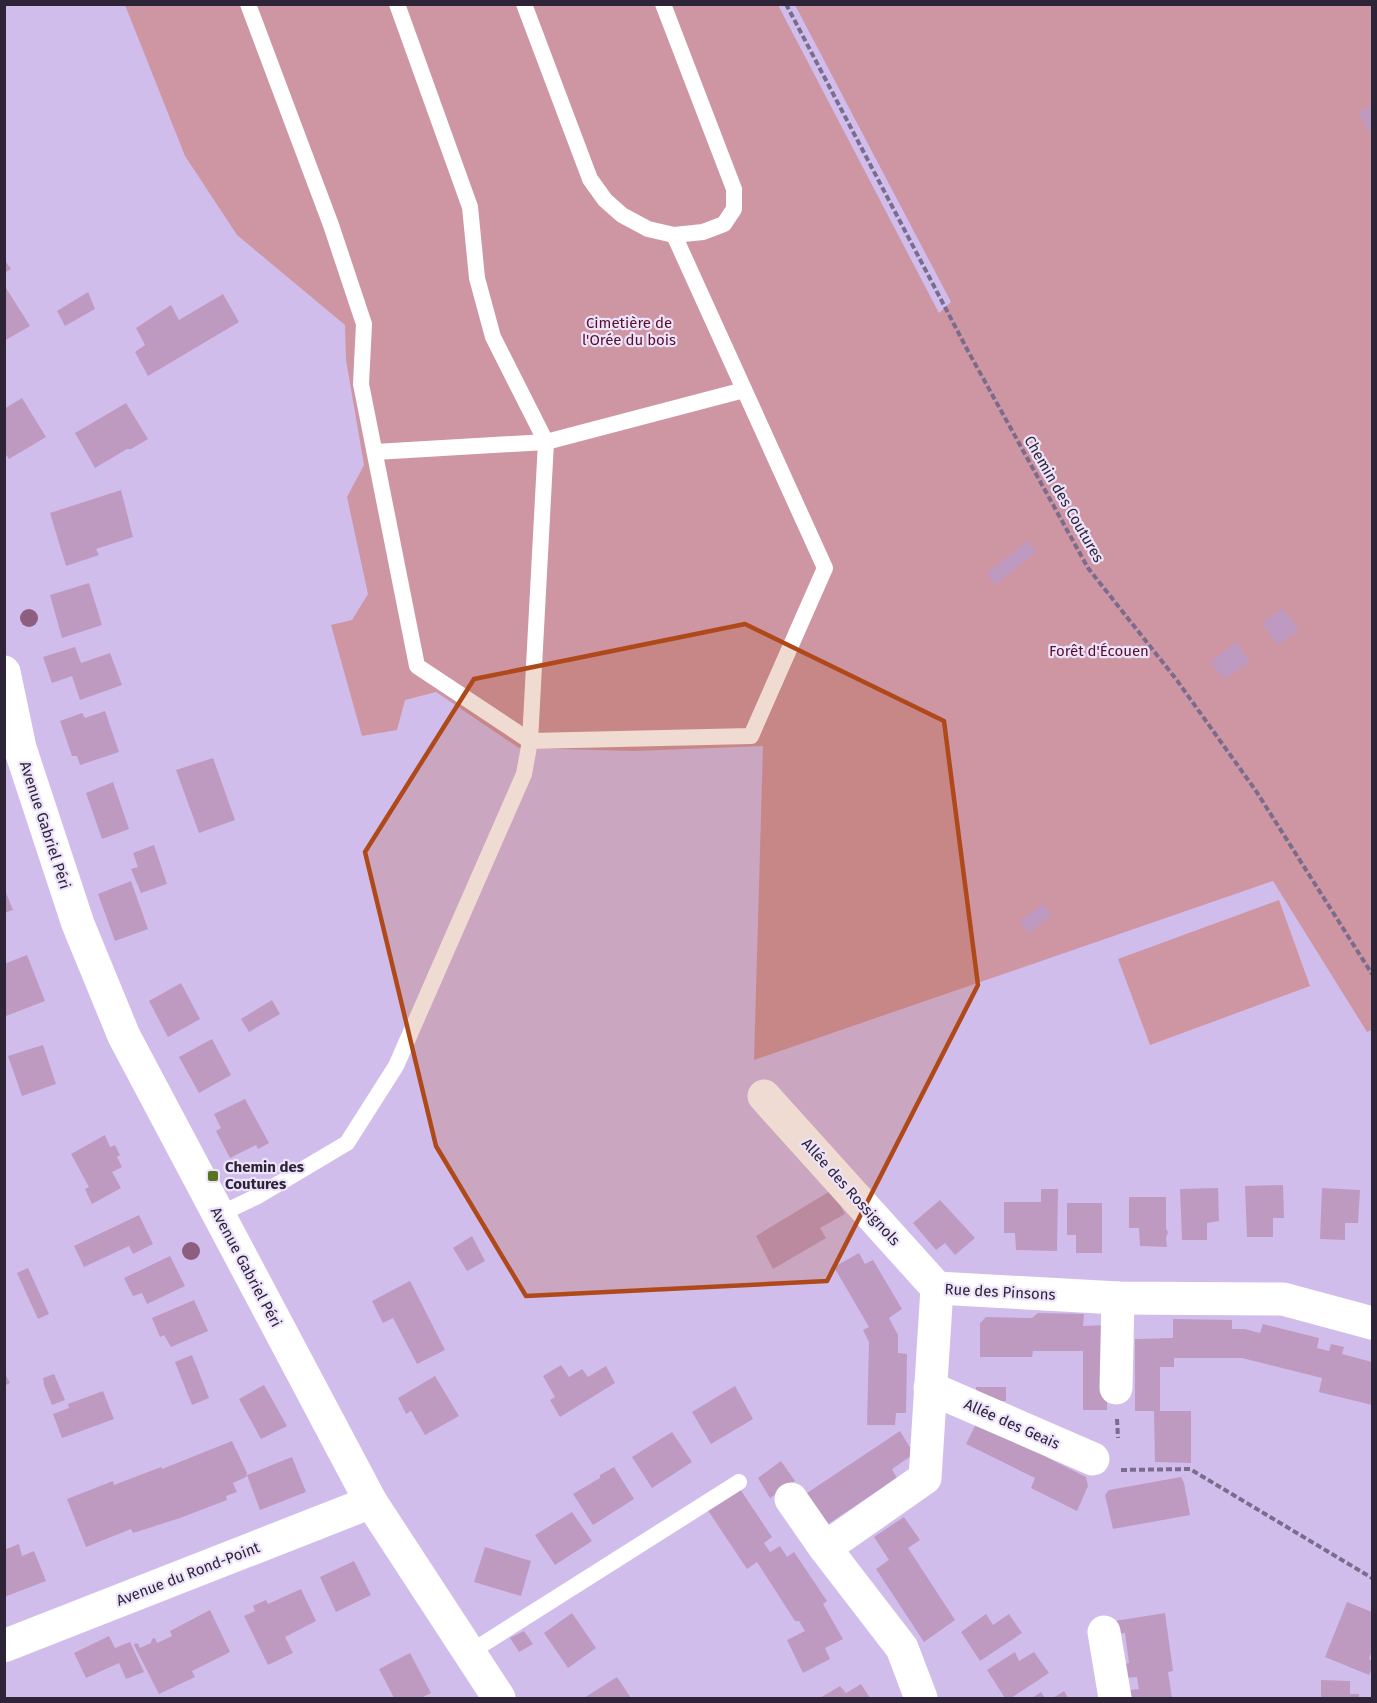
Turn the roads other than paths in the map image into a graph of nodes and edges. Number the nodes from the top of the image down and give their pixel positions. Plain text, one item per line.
1 (248, 4) edge
2 (397, 4) edge
3 (524, 4) edge
4 (663, 4) edge
5 (674, 235) junction
6 (744, 390) junction
7 (546, 442) junction
8 (375, 452) junction
9 (4, 672) edge
10 (530, 741) junction
11 (764, 1095) dead end
12 (218, 1215) junction
13 (937, 1288) junction
14 (1118, 1298) junction
15 (1372, 1323) edge
16 (930, 1388) junction
17 (1116, 1388) road end
18 (1106, 1453) road end
19 (739, 1482) dead end
20 (790, 1499) dead end
21 (371, 1502) junction
22 (825, 1548) junction
23 (1104, 1632) dead end
24 (4, 1646) edge
25 (470, 1653) junction
26 (499, 1698) edge
27 (921, 1698) edge
28 (1115, 1698) edge

1 - 8 lane
2 - 7 lane
3 - 5 lane
4 - 5 lane
5 - 6 lane
6 - 7 lane
6 - 10 lane
7 - 8 lane
7 - 10 lane
8 - 10 lane
9 - 12 street, Avenue Gabriel Péri
10 - 12 lane
11 - 13 street, Allée des Rossignols
12 - 21 street, Avenue Gabriel Péri
13 - 14 street, Rue des Pinsons
13 - 16 street, Rue des Pinsons
14 - 15 street, Rue des Pinsons
14 - 17 street
16 - 18 street, Allée des Geais
16 - 22 street, Rue des Pinsons
19 - 25 lane
20 - 22 street
21 - 24 street, Avenue du Rond-Point
21 - 25 street, Avenue Gabriel Péri
22 - 27 street
23 - 28 street
25 - 26 street, Avenue Gabriel Péri

